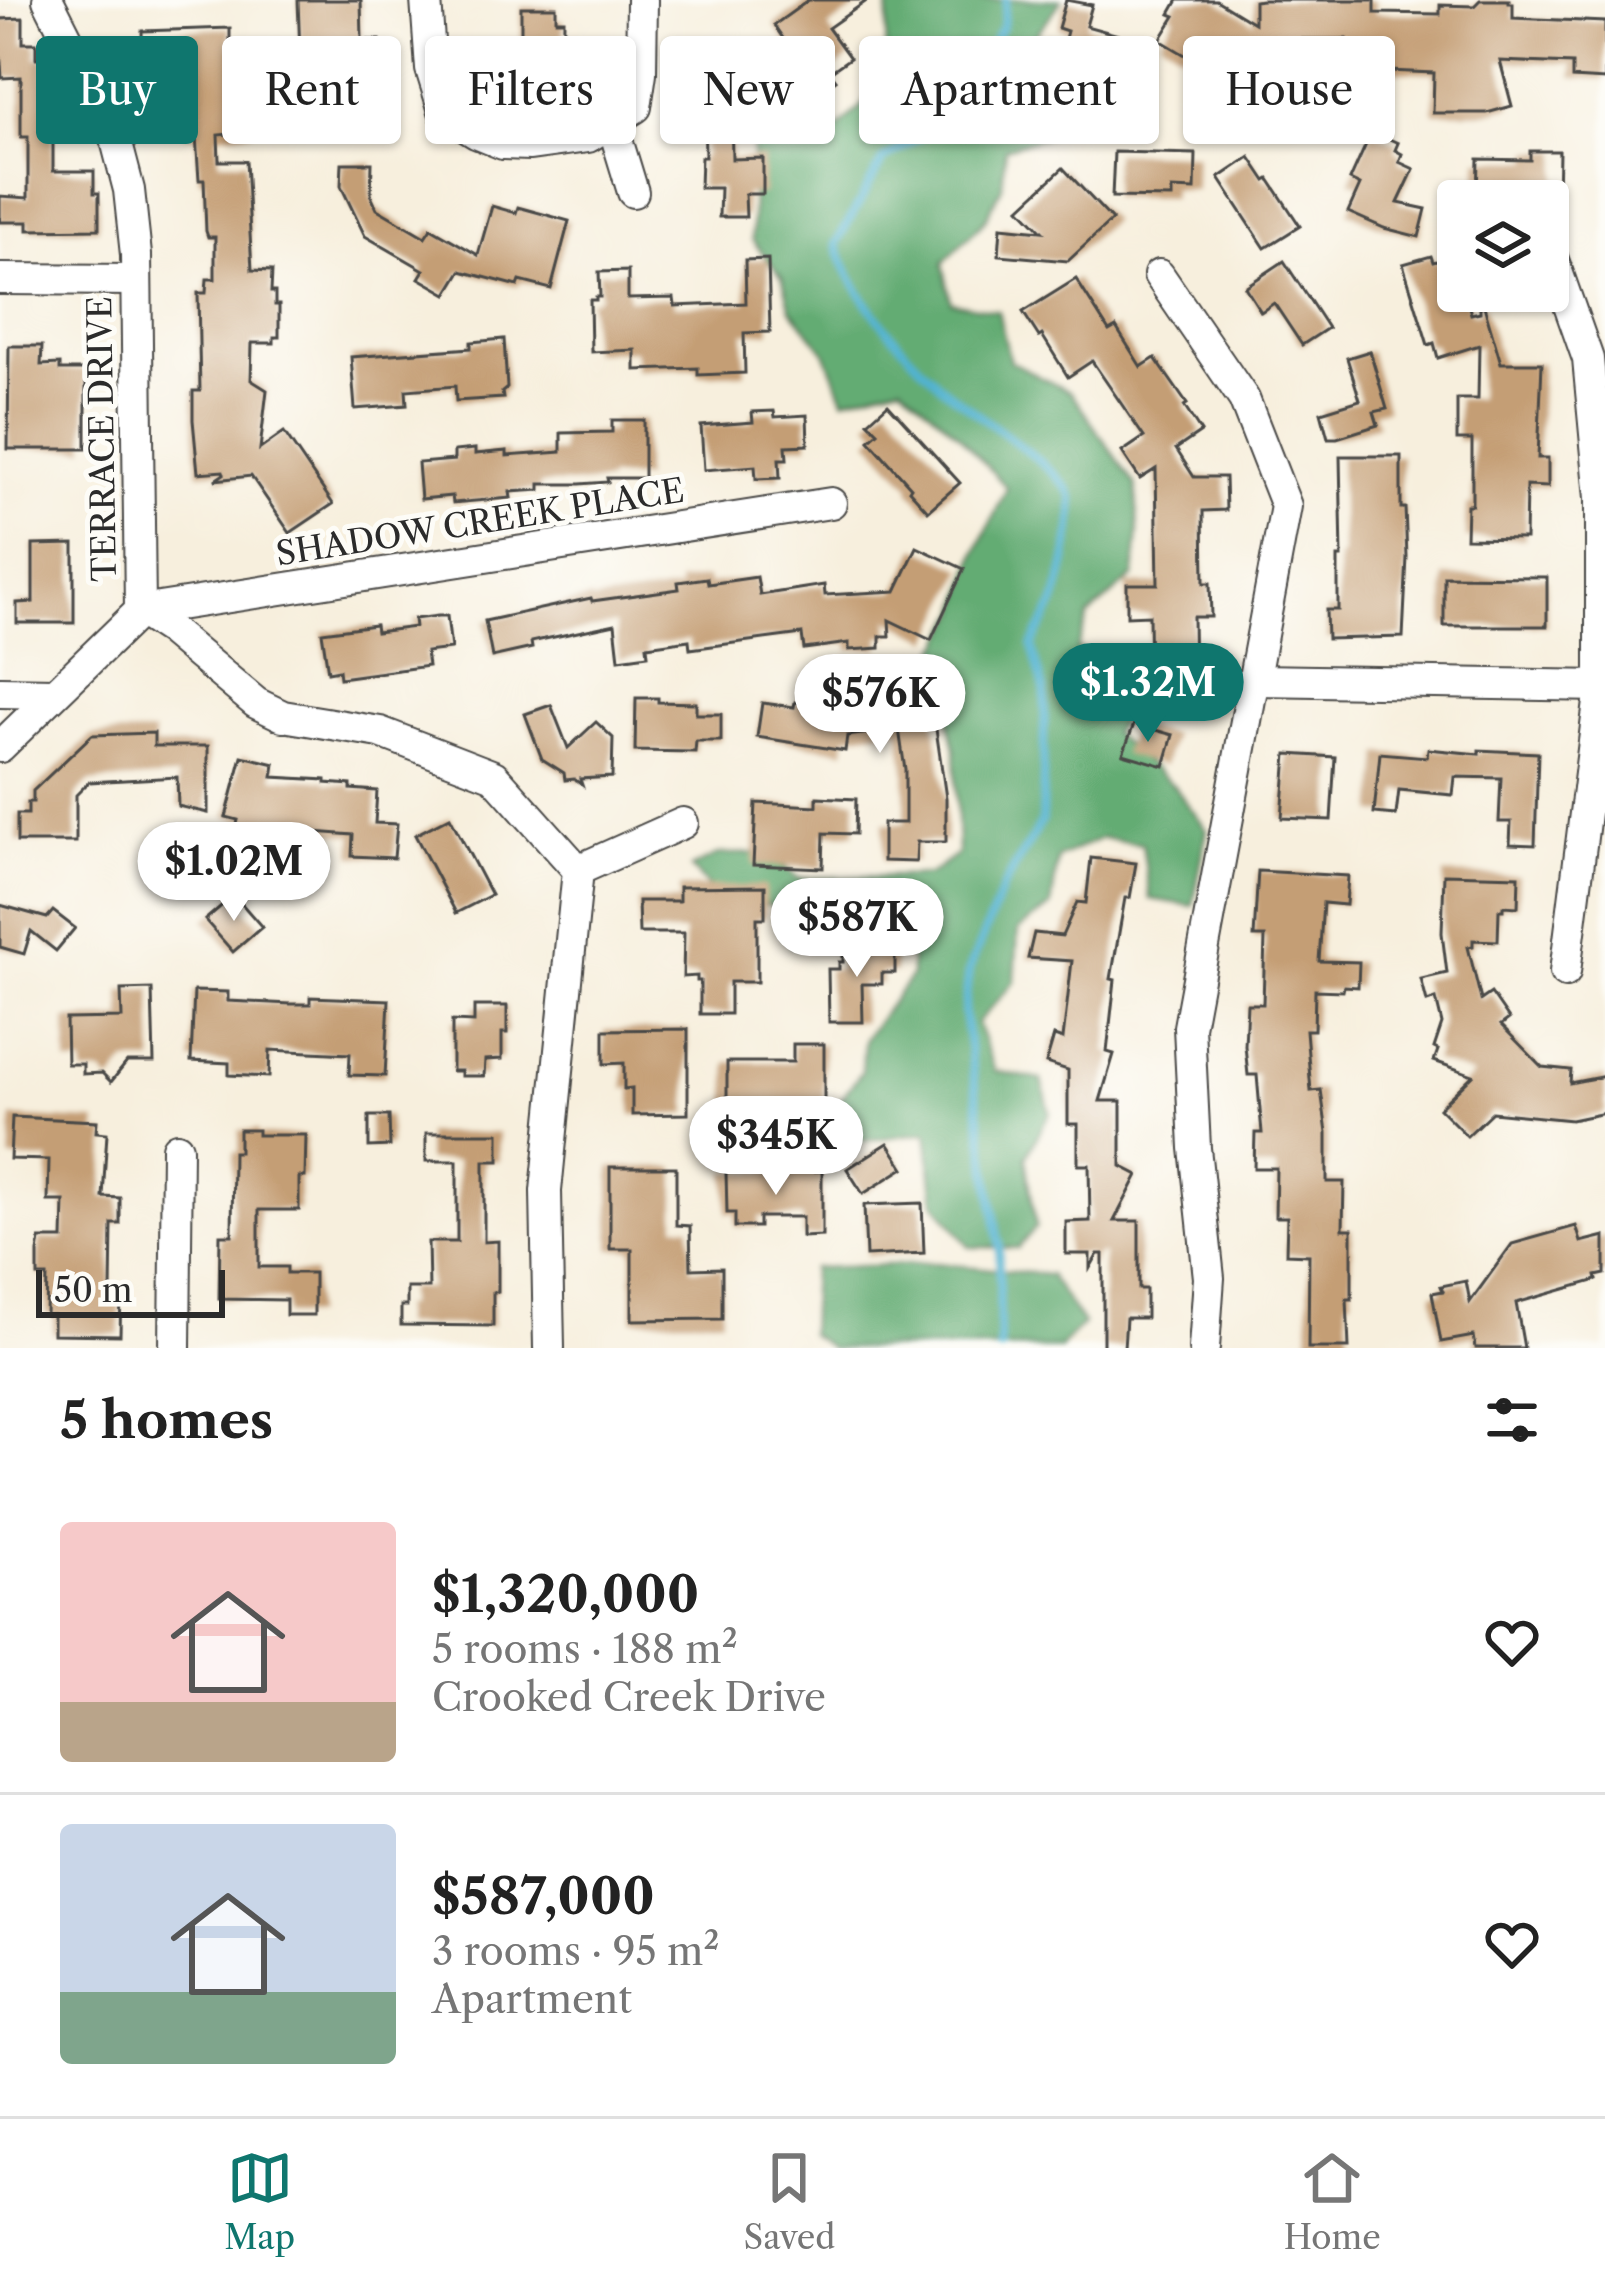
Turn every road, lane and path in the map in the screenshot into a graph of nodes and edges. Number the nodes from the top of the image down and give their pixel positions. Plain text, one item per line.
1 (48, 0) edge
2 (426, 0) edge
3 (642, 0) edge
4 (428, 36) edge
5 (636, 107) edge
6 (503, 144) edge
7 (537, 144) edge
8 (618, 144) edge
9 (633, 192) dead end
10 (1159, 274) dead end
11 (0, 279) edge
12 (136, 280) junction
13 (1569, 305) edge
14 (831, 503) dead end
15 (140, 611) junction
16 (1256, 680) junction
17 (1603, 686) edge
18 (0, 692) edge
19 (54, 693) junction
20 (0, 747) edge
21 (683, 823) dead end
22 (578, 870) junction
23 (1565, 972) dead end
24 (177, 1148) dead end
25 (176, 1348) edge
26 (549, 1348) edge
27 (1204, 1348) edge

1 - 12 street, TERRACE DRIVE
2 - 4 street
3 - 5 street
6 - 7 street
8 - 9 street
10 - 16 street
11 - 12 street
12 - 15 street, TERRACE DRIVE
13 - 17 street
14 - 15 street, SHADOW CREEK PLACE
15 - 19 street
15 - 22 street, TERRACE DRIVE
16 - 17 street
16 - 27 street
17 - 23 street
18 - 19 street
19 - 20 street
21 - 22 street
22 - 26 street
24 - 25 street

